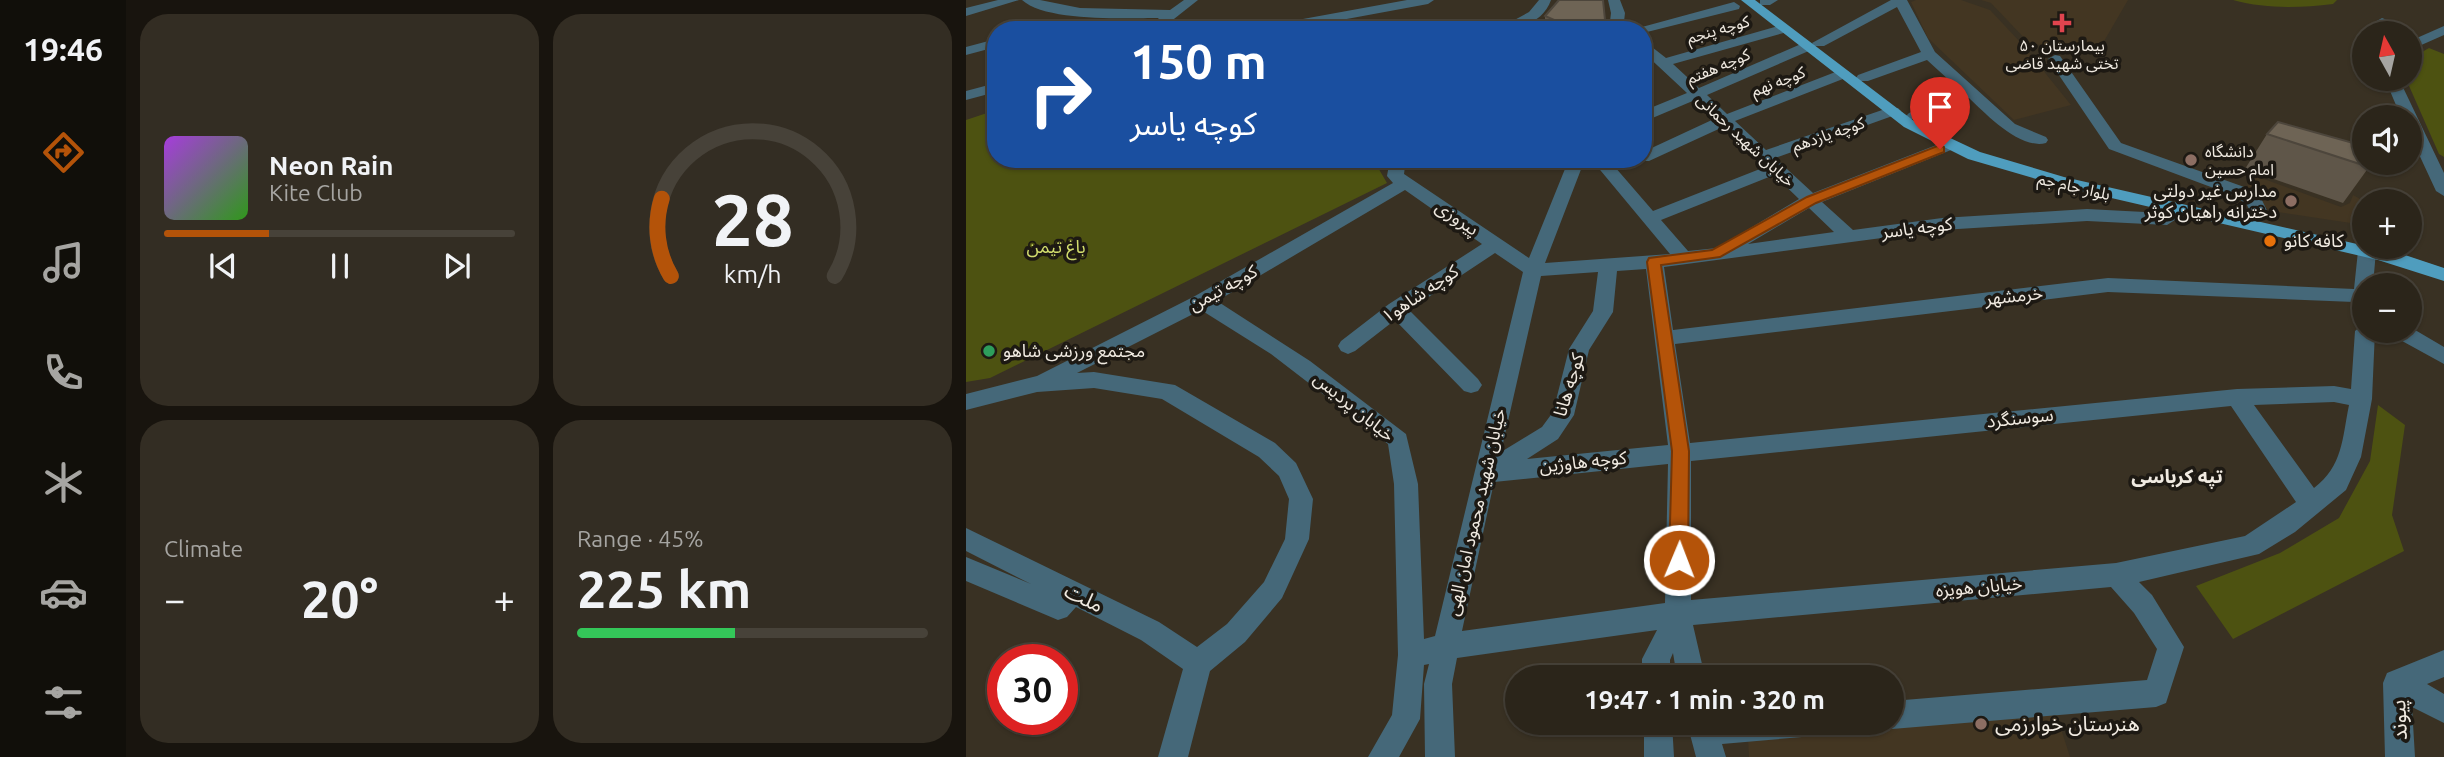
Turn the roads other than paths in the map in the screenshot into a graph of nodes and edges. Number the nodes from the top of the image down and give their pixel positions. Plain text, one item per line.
1 (1013, 0) edge
2 (1028, 0) edge
3 (1192, 0) edge
4 (1428, 0) edge
5 (1545, 0) edge
6 (1900, 0) edge
7 (1617, 1) edge
8 (1766, 1) edge
9 (1740, 3) edge
10 (966, 12) edge
11 (1174, 14) junction
12 (1164, 21) edge
13 (1313, 21) edge
14 (1522, 21) edge
15 (1619, 21) edge
16 (1652, 26) edge
17 (1782, 29) junction
18 (2444, 30) edge
19 (2422, 36) edge
20 (2422, 41) edge
21 (987, 45) edge
22 (1813, 45) junction
23 (2444, 49) edge
24 (966, 51) edge
25 (1652, 53) edge
26 (1929, 54) junction
27 (2055, 59) dead end
28 (1663, 63) junction
29 (1843, 74) junction
30 (1863, 78) junction
31 (987, 90) edge
32 (1972, 92) junction
33 (1697, 94) junction
34 (966, 96) edge
35 (1893, 111) junction
36 (1652, 113) edge
37 (1914, 116) junction
38 (1725, 120) junction
39 (2040, 140) dead end
40 (2422, 140) edge
41 (1950, 145) junction
42 (1652, 154) edge
43 (1770, 162) junction
44 (2437, 165) edge
45 (1396, 168) edge
46 (1573, 168) edge
47 (1607, 168) edge
48 (1622, 168) edge
49 (1611, 173) junction
50 (1405, 183) junction
51 (2444, 191) edge
52 (1811, 200) junction
53 (2180, 211) junction
54 (2260, 215) junction
55 (1650, 218) junction
56 (1849, 236) junction
57 (2352, 241) edge
58 (2352, 242) edge
59 (1494, 244) junction
60 (1715, 254) junction
61 (2422, 255) edge
62 (1684, 258) junction
63 (2402, 259) edge
64 (1654, 262) junction
65 (2444, 263) edge
66 (1608, 264) junction
67 (1533, 270) junction
68 (2444, 275) edge
69 (1202, 301) junction
70 (1396, 309) junction
71 (2352, 311) edge
72 (1666, 338) junction
73 (2364, 343) edge
74 (2421, 343) edge
75 (1348, 346) dead end
76 (2444, 356) edge
77 (1037, 384) junction
78 (1471, 385) dead end
79 (2237, 397) junction
80 (2361, 399) junction
81 (966, 402) edge
82 (1681, 451) junction
83 (1485, 473) junction
84 (2312, 505) junction
85 (966, 539) edge
86 (966, 569) edge
87 (2116, 575) junction
88 (1073, 592) junction
89 (1678, 614) junction
90 (1444, 647) junction
91 (1411, 655) junction
92 (1198, 663) junction
93 (2444, 663) edge
94 (1656, 665) edge
95 (1689, 665) edge
96 (2397, 683) junction
97 (2444, 709) edge
98 (1904, 714) edge
99 (1658, 735) edge
100 (1173, 757) edge
101 (1383, 757) edge
102 (1440, 757) edge
103 (1659, 757) edge
104 (2400, 757) edge

1 - 10 street
2 - 11 street
3 - 11 street
4 - 13 street
5 - 14 street
6 - 22 street, کوچه هفتم
6 - 26 street
7 - 15 street
8 - 22 main road, بلوار جام جم
9 - 16 street
9 - 17 main road, بلوار جام جم
11 - 12 street
17 - 22 main road, بلوار جام جم
17 - 28 street, کوچه پنجم
18 - 19 street
20 - 23 street
21 - 24 street
22 - 29 main road, بلوار جام جم
22 - 30 main road, بلوار جام جم
22 - 33 street, کوچه هفتم
25 - 28 street, خیابان شهید رحمانی
26 - 30 street
26 - 32 street
27 - 54 street
28 - 33 street, خیابان شهید رحمانی
29 - 35 main road, بلوار جام جم
29 - 38 street, کوچه نهم
30 - 37 main road, بلوار جام جم
31 - 34 street
32 - 37 street
32 - 39 street
33 - 36 street, کوچه هفتم
33 - 38 street, خیابان شهید رحمانی
35 - 41 main road, بلوار جام جم
35 - 43 street, کوچه یازدهم
37 - 54 main road, بلوار جام جم
38 - 42 street, کوچه نهم
38 - 43 street, خیابان شهید رحمانی
40 - 44 street
41 - 52 street
41 - 53 main road, بلوار جام جم
43 - 52 street, خیابان شهید رحمانی
43 - 55 street, کوچه یازدهم
44 - 51 street
45 - 50 street
46 - 67 street, خیابان شهید محمود امان الهی
47 - 49 street
48 - 49 street, کوچه نهم
49 - 55 street
50 - 59 street, پیروزی
50 - 69 street, کوچه تیمن
52 - 56 street, خیابان شهید رحمانی
52 - 60 street
53 - 56 street, کوچه یاسر
53 - 58 main road, بلوار جام جم
54 - 57 main road, بلوار جام جم
55 - 62 street
56 - 60 street, کوچه یاسر
59 - 67 street, پیروزی
59 - 70 street, کوچه شاهو۱
60 - 62 street, کوچه یاسر
61 - 65 main road
62 - 64 street, کوچه یاسر
63 - 68 main road, بلوار جام جم
64 - 66 street, کوچه یاسر
64 - 72 street
66 - 67 street, کوچه یاسر
66 - 83 street, کوچه هانا
67 - 83 street, خیابان شهید محمود امان الهی
69 - 77 street, کوچه تیمن
69 - 91 street, خیابان پردیس
70 - 75 street, کوچه شاهو۱
70 - 78 street
71 - 72 street, خرمشهر
72 - 82 street
73 - 80 street, خیابان هویزه
74 - 76 street
77 - 81 street
77 - 92 street
79 - 80 street, سوسنگرد
79 - 82 street, سوسنگرد
79 - 84 street
80 - 84 street, خیابان هویزه
82 - 83 street, کوچه هاوژین
82 - 89 street
83 - 90 street, خیابان شهید محمود امان الهی
84 - 87 street, خیابان هویزه
85 - 88 street, ملت
86 - 88 street
87 - 89 street, خیابان هویزه
87 - 98 street
88 - 92 street, ملت
89 - 90 street, خیابان هویزه
89 - 94 street
89 - 95 street
90 - 91 street, خیابان هویزه
90 - 102 street, خیابان شهید محمود امان الهی
91 - 101 street, خیابان پردیس
92 - 100 street
93 - 96 street
96 - 97 street
96 - 104 street, پیوند
99 - 103 street

